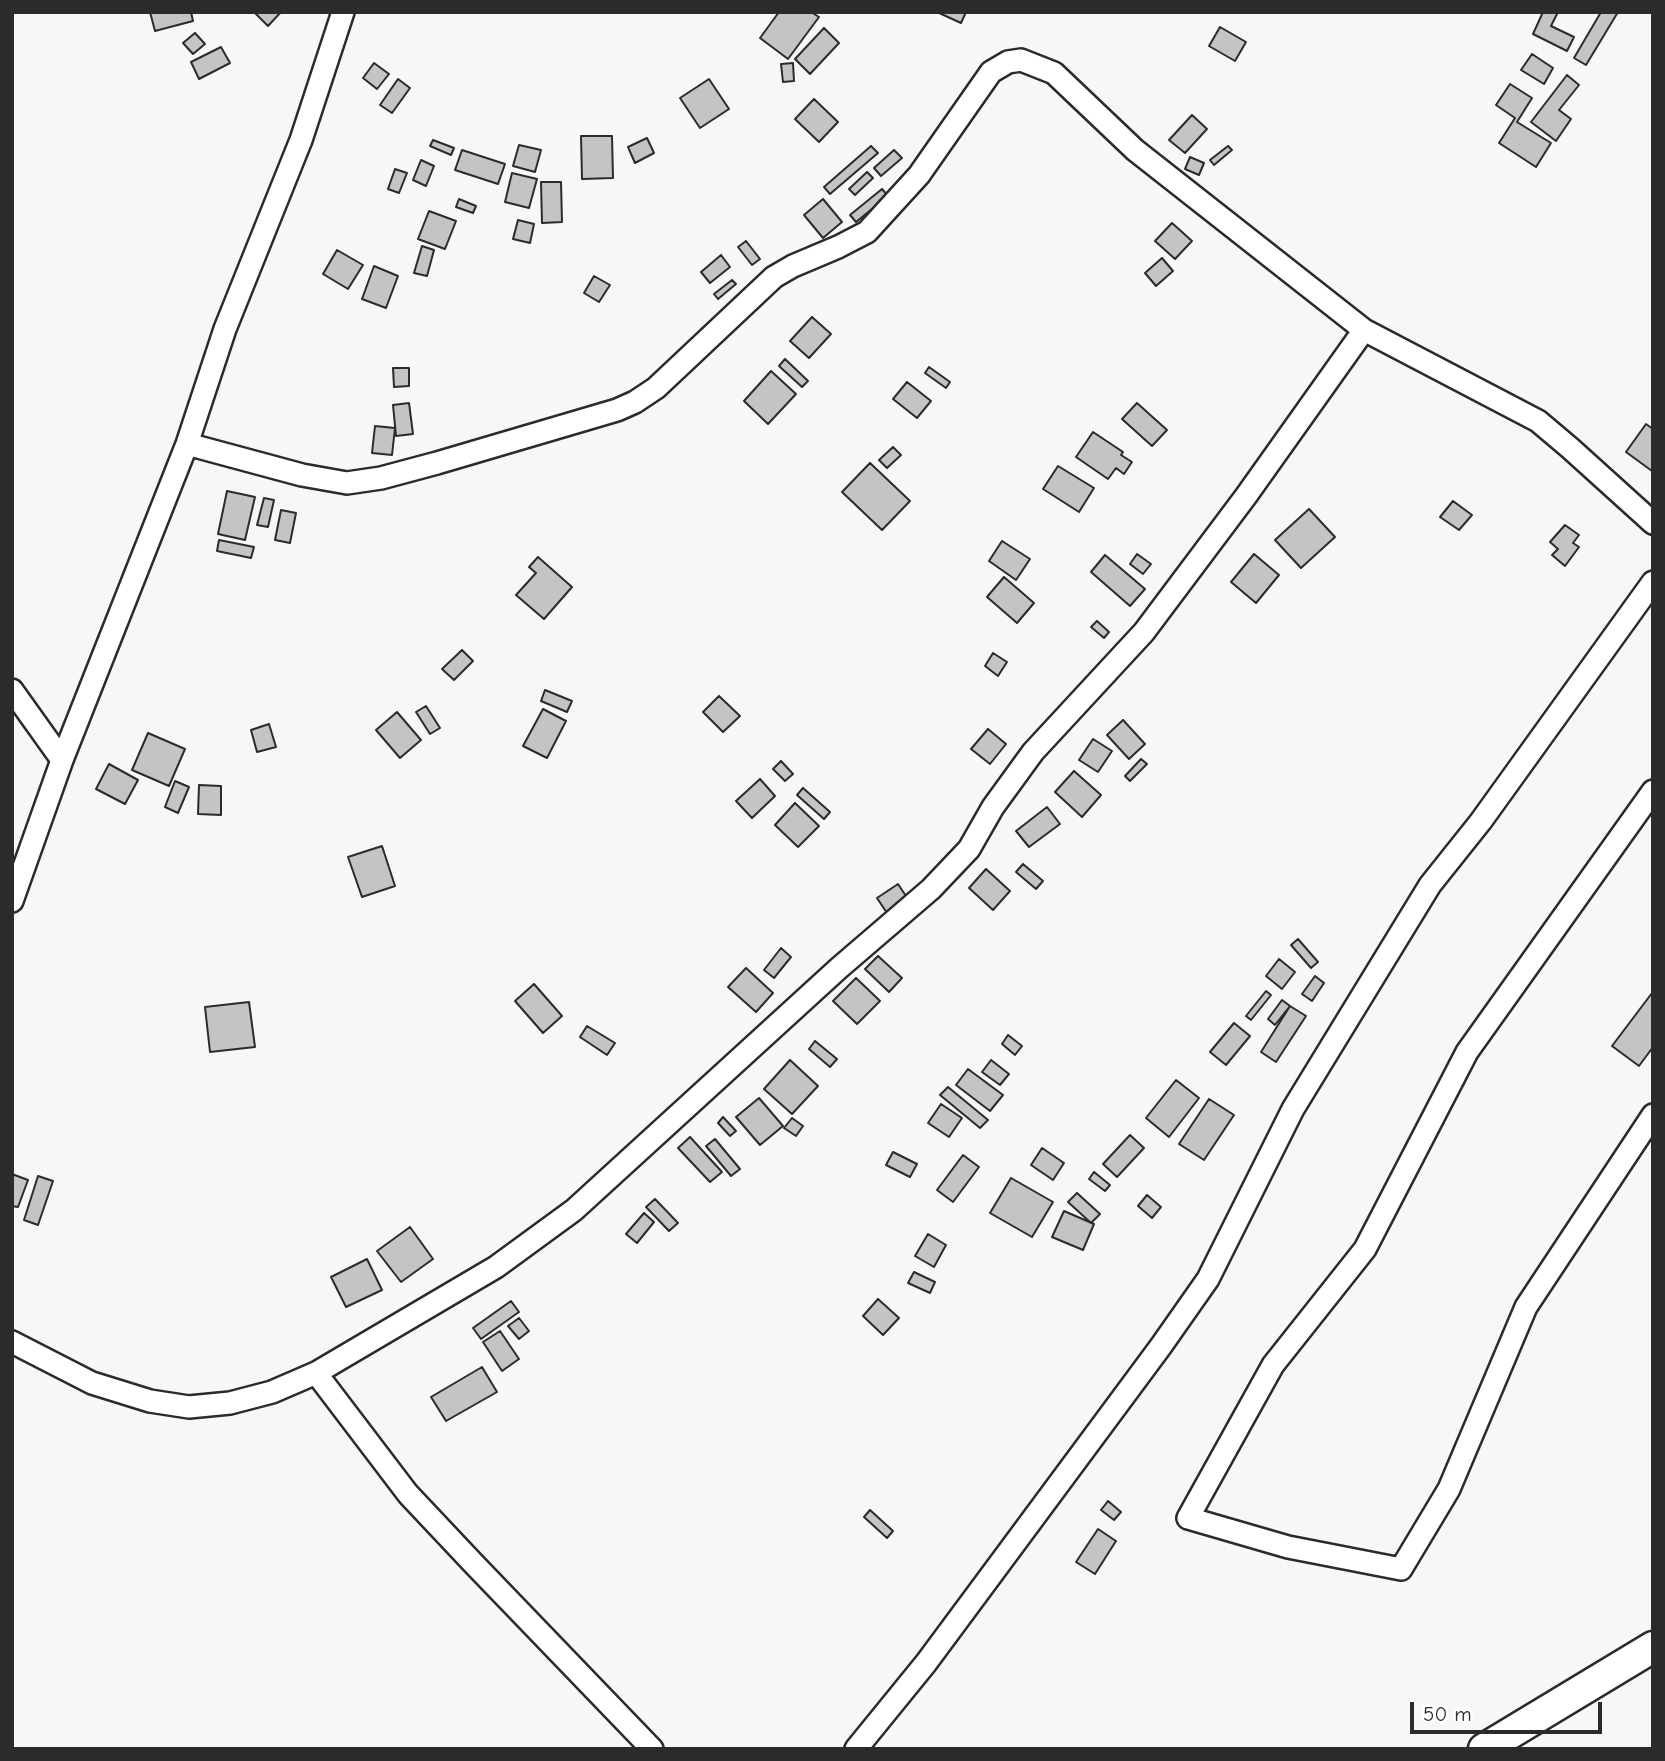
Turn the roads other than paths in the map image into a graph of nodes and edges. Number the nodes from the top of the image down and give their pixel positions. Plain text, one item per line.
1 (343, 12) edge
2 (1364, 330) junction
3 (187, 444) junction
4 (1653, 523) edge
5 (1653, 582) edge
6 (12, 690) edge
7 (62, 760) junction
8 (1653, 791) edge
9 (12, 901) edge
10 (1653, 1115) edge
11 (12, 1342) edge
12 (316, 1373) junction
13 (1653, 1647) edge
14 (652, 1749) edge
15 (856, 1749) edge
16 (1484, 1749) edge

1 - 3 street
2 - 3 street
2 - 4 street
2 - 12 street
3 - 7 street
5 - 15 street
6 - 7 street
7 - 9 street
8 - 10 street
11 - 12 street
12 - 14 street
13 - 16 main road

